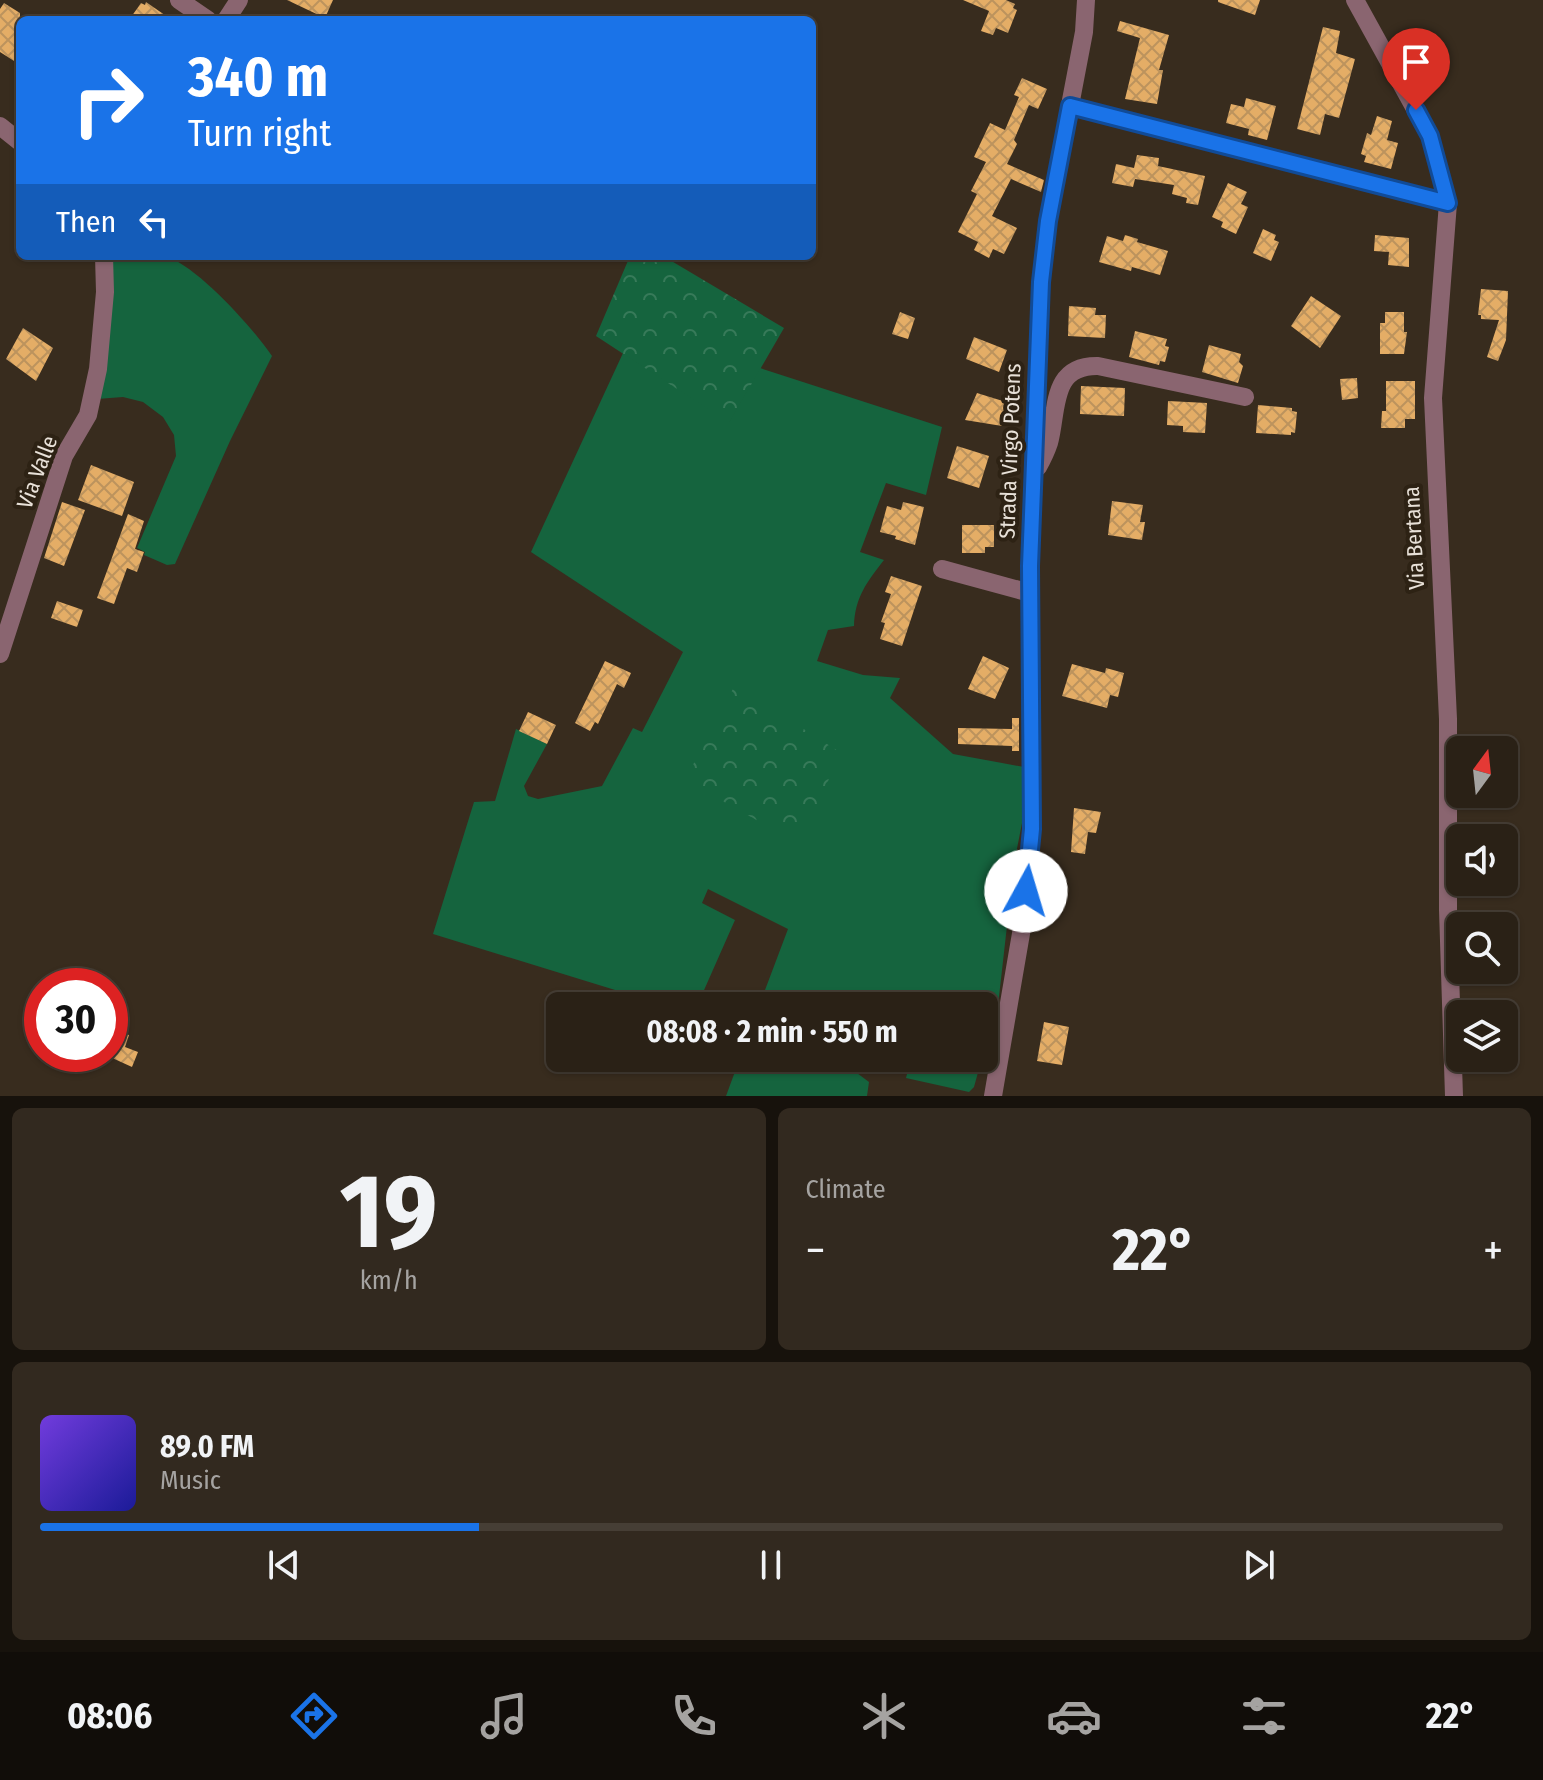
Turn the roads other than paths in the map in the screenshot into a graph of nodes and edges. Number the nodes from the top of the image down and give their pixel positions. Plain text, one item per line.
1 (179, 0) edge
2 (1086, 0) edge
3 (1355, 0) edge
4 (202, 16) edge
5 (1070, 106) junction
6 (0, 126) edge
7 (16, 139) edge
8 (1448, 203) junction
9 (104, 260) edge
10 (1245, 397) dead end
11 (1033, 478) junction
12 (942, 569) dead end
13 (1030, 593) junction
14 (0, 654) edge
15 (993, 1096) edge
16 (1454, 1096) edge

1 - 4 street
2 - 5 street, Strada Virgo Potens
3 - 8 street, Via Bertana
5 - 8 street
5 - 11 street, Strada Virgo Potens
6 - 7 street
8 - 16 street, Via Bertana
9 - 14 street, Via Valle
10 - 11 street
11 - 13 street, Strada Virgo Potens
12 - 13 street
13 - 15 street, Strada Virgo Potens

